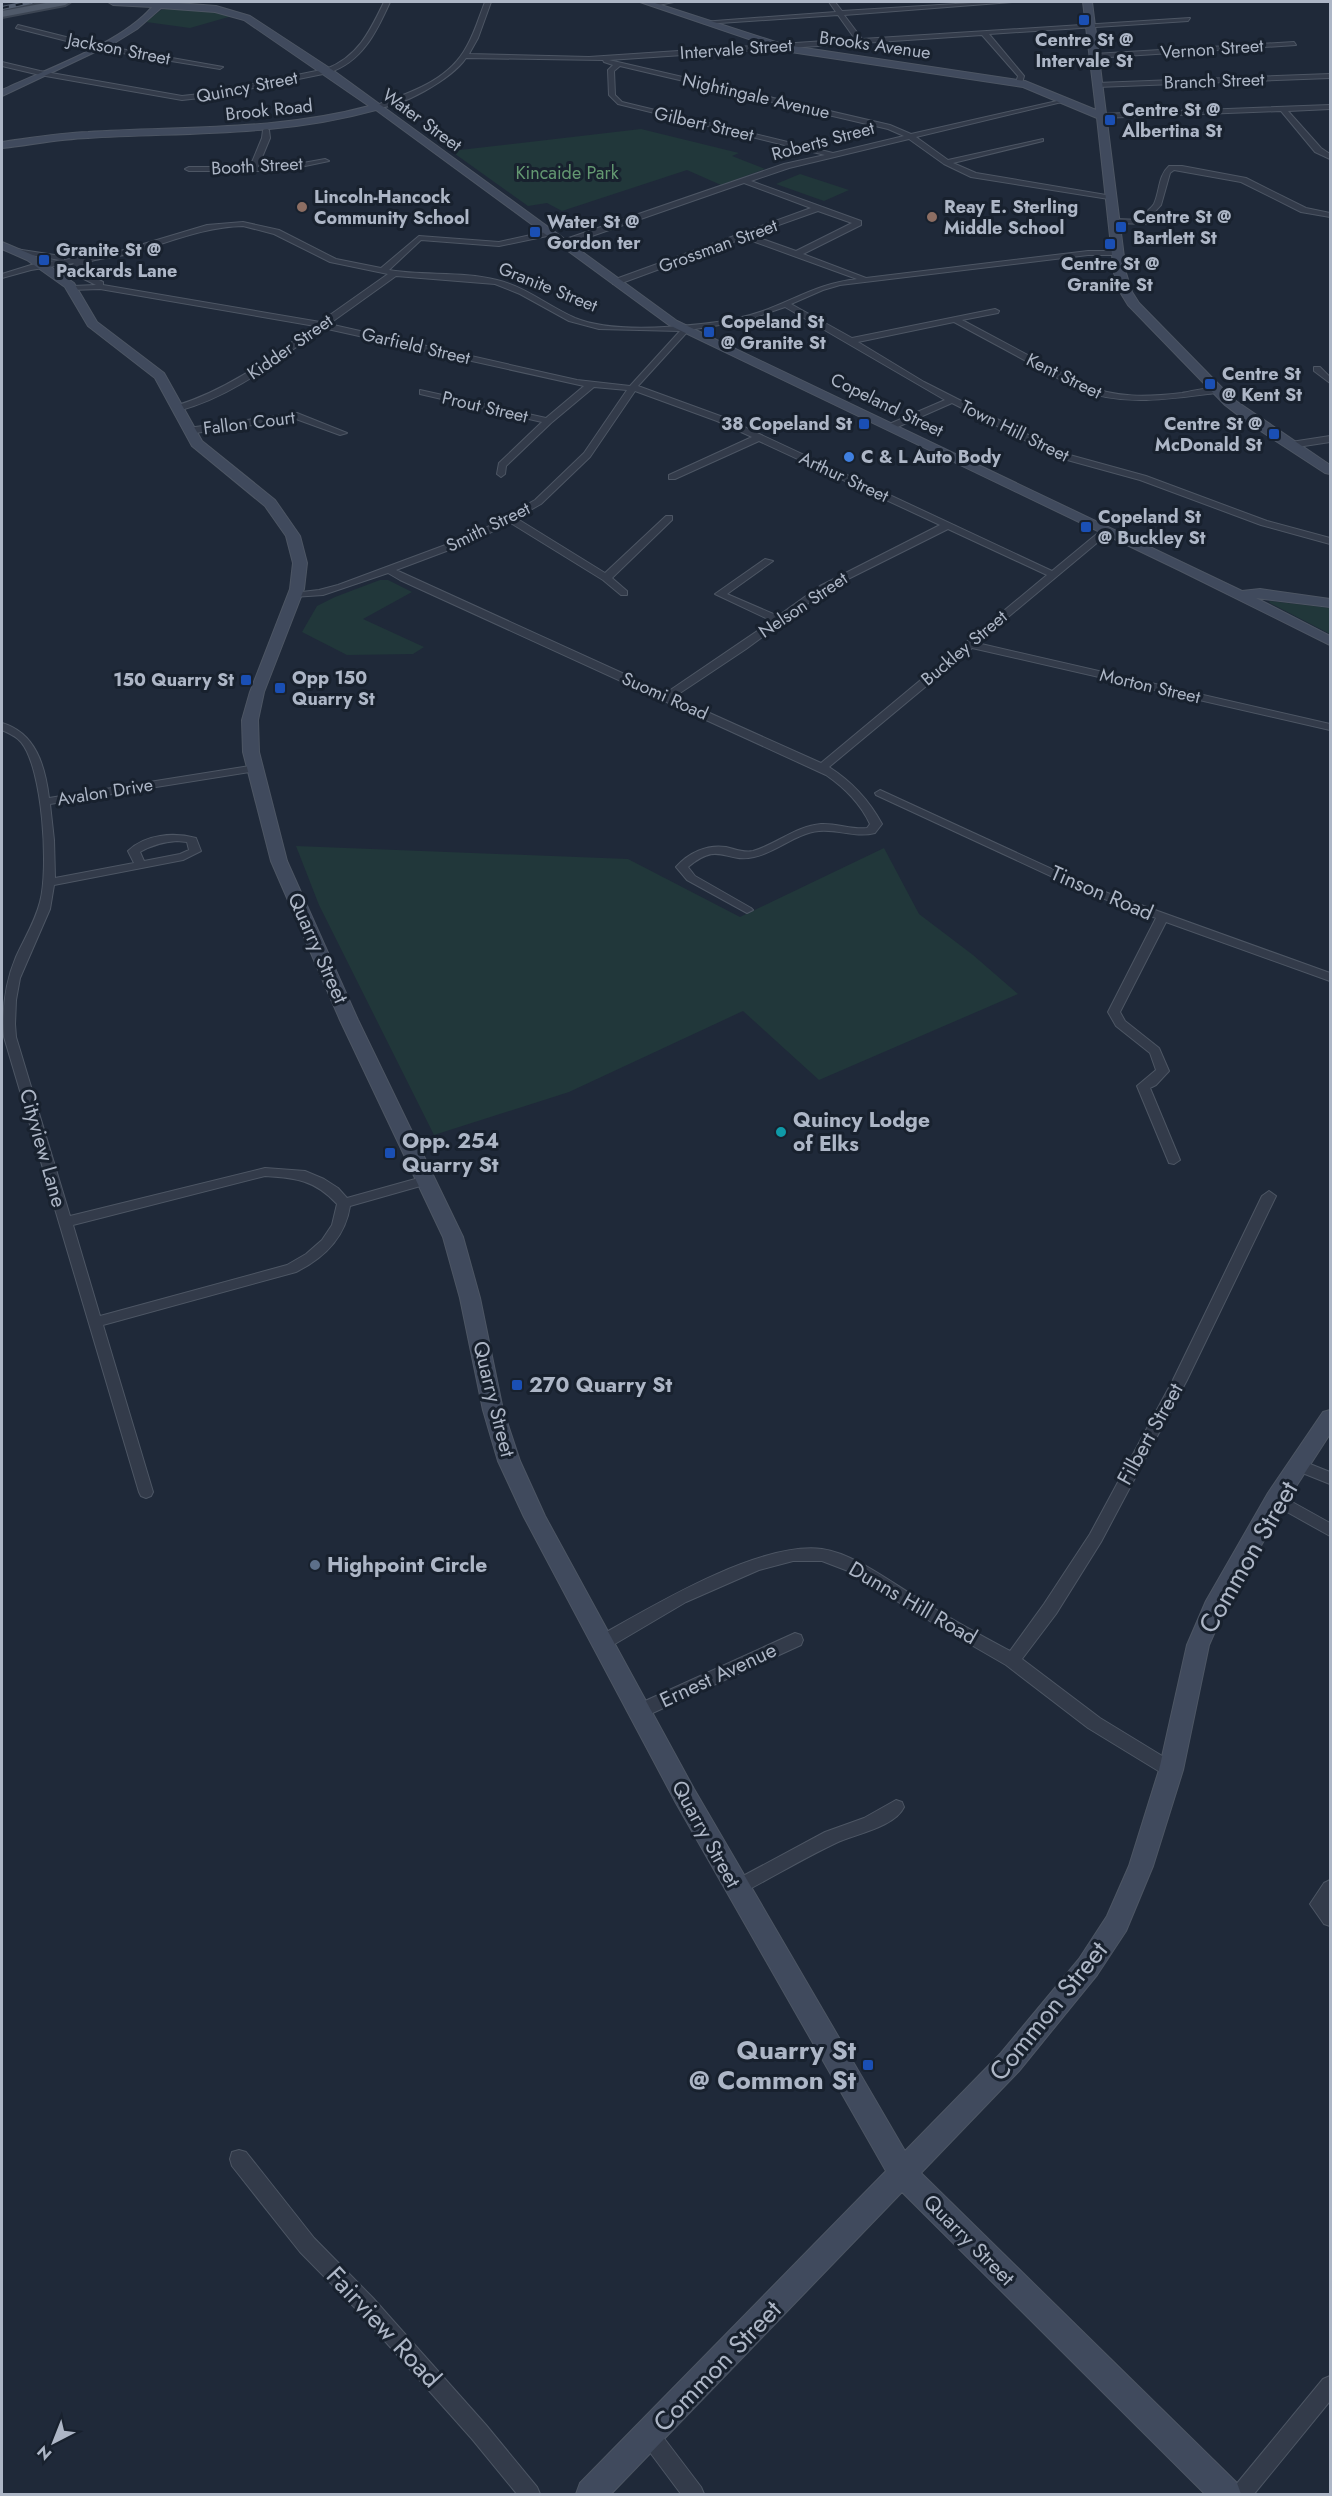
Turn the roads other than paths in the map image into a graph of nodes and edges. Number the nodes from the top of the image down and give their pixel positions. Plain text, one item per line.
1 (51, 2) edge
2 (65, 2) edge
3 (113, 2) edge
4 (387, 2) edge
5 (488, 2) edge
6 (670, 2) edge
7 (831, 2) edge
8 (1009, 2) edge
9 (1088, 2) edge
10 (161, 3) edge
11 (649, 3) edge
12 (839, 13) junction
13 (2, 14) edge
14 (1188, 19) dead end
15 (705, 22) junction
16 (1090, 26) junction
17 (18, 27) dead end
18 (984, 33) junction
19 (860, 41) junction
20 (1294, 44) dead end
21 (776, 46) junction
22 (98, 47) junction
23 (464, 56) junction
24 (1094, 56) junction
25 (602, 58) junction
26 (2, 63) edge
27 (617, 65) junction
28 (220, 67) dead end
29 (328, 71) junction
30 (43, 73) junction
31 (1330, 76) edge
32 (1019, 83) junction
33 (1092, 92) junction
34 (2, 93) edge
35 (1064, 100) junction
36 (376, 107) junction
37 (1330, 107) edge
38 (1283, 109) junction
39 (1101, 116) junction
40 (266, 130) junction
41 (909, 136) junction
42 (1041, 140) dead end
43 (2, 145) edge
44 (832, 155) junction
45 (1330, 157) edge
46 (325, 161) dead end
47 (947, 162) junction
48 (253, 169) junction
49 (189, 170) dead end
50 (744, 181) junction
51 (1112, 198) junction
52 (819, 208) junction
53 (1330, 215) edge
54 (1115, 221) junction
55 (549, 233) junction
56 (746, 236) junction
57 (563, 243) junction
58 (5, 250) edge
59 (1118, 253) junction
60 (796, 254) junction
61 (87, 258) junction
62 (41, 266) junction
63 (383, 271) junction
64 (395, 273) junction
65 (2, 276) edge
66 (864, 280) junction
67 (616, 282) junction
68 (73, 288) junction
69 (120, 290) junction
70 (785, 304) junction
71 (995, 311) dead end
72 (956, 320) junction
73 (321, 325) junction
74 (686, 329) junction
75 (852, 341) junction
76 (1317, 369) dead end
77 (1330, 381) edge
78 (591, 385) junction
79 (633, 388) junction
80 (1216, 390) junction
81 (423, 392) dead end
82 (952, 400) junction
83 (178, 408) junction
84 (548, 420) junction
85 (890, 427) junction
86 (188, 431) junction
87 (343, 433) dead end
88 (758, 438) junction
89 (1330, 440) edge
90 (1290, 445) junction
91 (1330, 470) edge
92 (501, 474) dead end
93 (672, 477) dead end
94 (669, 518) dead end
95 (511, 519) junction
96 (948, 525) junction
97 (1107, 530) junction
98 (1330, 541) edge
99 (768, 561) dead end
100 (389, 569) junction
101 (1052, 574) junction
102 (606, 578) junction
103 (624, 592) dead end
104 (296, 595) junction
105 (1243, 596) junction
106 (1330, 603) edge
107 (778, 620) junction
108 (1330, 641) edge
109 (969, 644) junction
110 (667, 697) junction
111 (2, 726) edge
112 (1330, 728) edge
113 (822, 767) junction
114 (256, 768) junction
115 (880, 793) dead end
116 (45, 802) junction
117 (140, 865) junction
118 (49, 883) junction
119 (747, 909) dead end
120 (1162, 918) junction
121 (1330, 977) edge
122 (1174, 1160) dead end
123 (426, 1180) junction
124 (1269, 1196) dead end
125 (344, 1203) junction
126 (65, 1222) junction
127 (96, 1322) junction
128 (1330, 1418) edge
129 (1300, 1466) junction
130 (1330, 1478) edge
131 (146, 1492) dead end
132 (1276, 1499) junction
133 (1330, 1530) edge
134 (795, 1640) dead end
135 (602, 1643) junction
136 (1012, 1660) junction
137 (640, 1711) junction
138 (1171, 1770) junction
139 (896, 1807) dead end
140 (736, 1888) junction
141 (1330, 1888) edge
142 (1330, 1918) edge
143 (239, 2159) dead end
144 (902, 2173) junction
145 (1330, 2386) edge
146 (650, 2436) junction
147 (530, 2494) edge
148 (591, 2494) edge
149 (694, 2494) edge
150 (1226, 2494) edge
151 (1242, 2494) edge

1 - 13 main road
2 - 13 main road
3 - 10 main road, Water Street
4 - 29 street, Quincy Street
5 - 23 street, Brook Road
6 - 11 street
7 - 12 street
8 - 12 street
9 - 16 main road
10 - 22 main road
10 - 29 main road, Water Street
11 - 15 main road, Brooks Avenue
12 - 15 street
12 - 19 street
14 - 16 street, Intervale Street
15 - 21 main road, Brooks Avenue
16 - 18 street, Intervale Street
16 - 24 main road
17 - 22 street, Jackson Street
18 - 19 street, Intervale Street
18 - 32 street
19 - 21 street, Intervale Street
20 - 24 street, Vernon Street
21 - 25 street, Intervale Street
21 - 32 main road, Brooks Avenue
22 - 28 street, Jackson Street
22 - 30 main road
23 - 25 street, Intervale Street
23 - 36 street, Brook Road
24 - 33 main road
25 - 27 street, Nightingale Avenue
26 - 30 street, Quincy Street
27 - 41 street, Nightingale Avenue
27 - 44 street, Gilbert Street
29 - 30 street, Quincy Street
29 - 36 main road, Water Street
30 - 34 main road
31 - 33 street, Branch Street
32 - 35 main road, Brooks Avenue
33 - 35 main road, Roberts Street
33 - 39 main road
35 - 39 main road, Brooks Avenue
35 - 41 street, Roberts Street
36 - 40 main road, Brook Road
36 - 55 main road, Water Street
37 - 38 street
38 - 39 street
38 - 45 street
39 - 51 main road
40 - 43 main road, Brook Road
40 - 48 street
41 - 44 street, Roberts Street
41 - 47 street, Nightingale Avenue
42 - 47 street
44 - 50 street, Roberts Street
46 - 48 street, Booth Street
47 - 51 street, Nightingale Avenue
48 - 49 street, Booth Street
50 - 52 street
50 - 57 street, Roberts Street
51 - 54 main road
52 - 56 street, Grossman Street
52 - 60 street
53 - 54 street
54 - 59 main road
55 - 57 main road, Water Street
55 - 63 street
56 - 60 street
56 - 67 street, Grossman Street
57 - 67 main road, Water Street
58 - 61 street
58 - 62 main road, Granite Street
59 - 66 street, Granite Street
59 - 80 main road
60 - 66 street
61 - 62 street, Granite Street
61 - 63 street, Granite Street
61 - 69 street, Garfield Street
62 - 65 street
62 - 68 main road, Quarry Street
63 - 64 street, Granite Street
64 - 73 street, Kidder Street
64 - 74 street, Granite Street
66 - 70 street, Granite Street
67 - 74 main road, Water Street
68 - 69 street, Garfield Street
68 - 83 main road, Quarry Street
69 - 73 street, Garfield Street
70 - 74 street, Granite Street
70 - 75 street, Town Hill Street
71 - 72 street
72 - 75 street
72 - 80 street, Kent Street
73 - 78 street, Garfield Street
73 - 83 street, Kidder Street
74 - 79 street
74 - 85 main road, Copeland Street
75 - 82 street, Town Hill Street
76 - 77 street
78 - 79 street, Garfield Street
78 - 84 street, Prout Street
79 - 88 street, Arthur Street
79 - 95 street, Smith Street
80 - 90 main road
81 - 84 street, Prout Street
82 - 85 street
82 - 98 street, Town Hill Street
83 - 86 main road, Quarry Street
84 - 92 street, Prout Street
85 - 97 main road, Copeland Street
86 - 87 street, Fallon Court
86 - 104 main road, Quarry Street
88 - 93 street
88 - 96 street, Arthur Street
89 - 90 street
90 - 91 main road
94 - 102 street
95 - 100 street, Smith Street
95 - 102 street
96 - 101 street, Arthur Street
96 - 107 street, Nelson Street
97 - 101 street, Buckley Street
97 - 105 main road, Copeland Street
99 - 107 street
100 - 104 street, Smith Street
100 - 110 street, Suomi Road
101 - 109 street, Buckley Street
102 - 103 street
104 - 114 main road, Quarry Street
105 - 106 main road
105 - 108 main road, Copeland Street
107 - 110 street, Nelson Street
109 - 112 street, Morton Street
109 - 113 street, Buckley Street
110 - 113 street, Suomi Road
111 - 116 street, Avalon Drive
113 - 119 street, Suomi Road
114 - 116 street, Avalon Drive
114 - 123 main road, Quarry Street
115 - 120 street, Tinson Road
116 - 118 street, Cityview Lane
117 - 117 street
117 - 118 street
118 - 126 street, Cityview Lane
120 - 121 street, Tinson Road
120 - 122 street
123 - 125 street
123 - 135 main road, Quarry Street
124 - 136 street, Filbert Street
125 - 126 street
125 - 127 street
126 - 127 street, Cityview Lane
127 - 131 street, Cityview Lane
128 - 129 main road, Common Street
129 - 130 street
129 - 132 main road, Common Street
132 - 133 street
132 - 138 main road, Common Street
134 - 137 street, Ernest Avenue
135 - 136 street, Dunns Hill Road
135 - 137 main road, Quarry Street
136 - 138 street, Dunns Hill Road
137 - 140 main road, Quarry Street
138 - 144 main road, Common Street
139 - 140 street
140 - 144 main road, Quarry Street
141 - 142 street
143 - 147 street, Fairview Road
144 - 146 main road, Common Street
144 - 150 main road, Quarry Street
145 - 151 street
146 - 148 main road, Common Street
146 - 149 street

